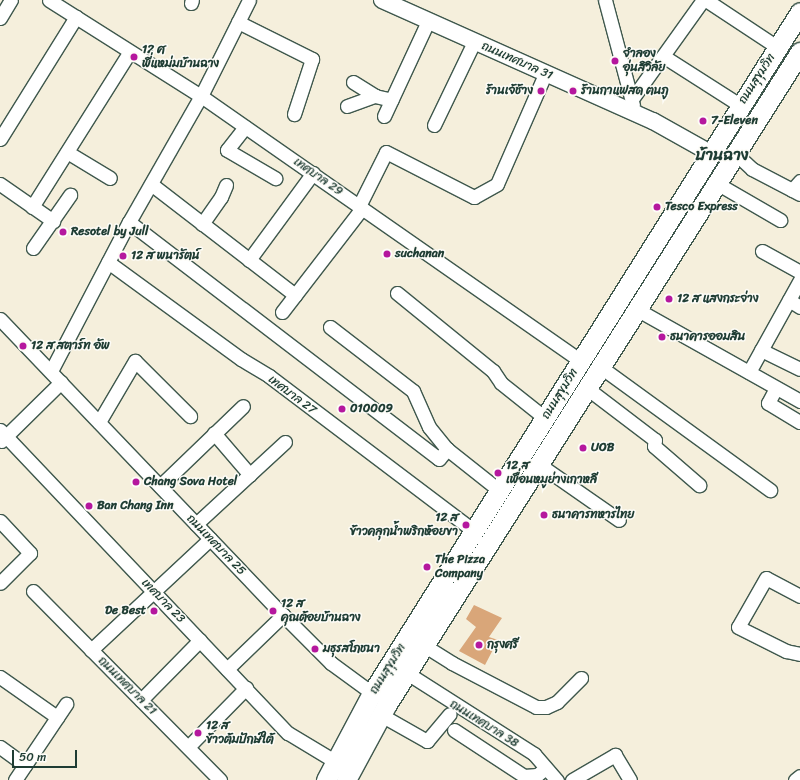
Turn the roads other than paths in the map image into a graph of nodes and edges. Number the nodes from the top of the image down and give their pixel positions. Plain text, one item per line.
1 (49, 0) edge
2 (249, 0) edge
3 (382, 0) edge
4 (605, 0) edge
5 (703, 0) edge
6 (706, 0) edge
7 (800, 12) edge
8 (76, 17) junction
9 (428, 21) junction
10 (238, 22) junction
11 (474, 42) junction
12 (778, 47) junction
13 (129, 52) junction
14 (800, 52) edge
15 (663, 56) junction
16 (545, 74) junction
17 (353, 82) dead end
18 (201, 96) junction
19 (375, 96) junction
20 (632, 99) junction
21 (392, 100) junction
22 (740, 105) junction
23 (347, 106) dead end
24 (294, 114) dead end
25 (636, 115) junction
26 (384, 116) dead end
27 (434, 125) dead end
28 (245, 127) junction
29 (0, 139) edge
30 (713, 149) junction
31 (67, 152) junction
32 (734, 159) junction
33 (313, 173) junction
34 (110, 178) dead end
35 (275, 178) dead end
36 (0, 184) edge
37 (151, 184) junction
38 (718, 184) junction
39 (226, 185) dead end
40 (797, 189) edge
41 (70, 196) dead end
42 (32, 207) junction
43 (361, 207) junction
44 (780, 220) dead end
45 (53, 221) junction
46 (130, 222) junction
47 (202, 224) junction
48 (33, 248) dead end
49 (762, 251) dead end
50 (249, 260) junction
51 (108, 262) junction
52 (800, 272) edge
53 (800, 280) edge
54 (397, 293) dead end
55 (294, 295) junction
56 (794, 303) edge
57 (638, 310) junction
58 (282, 312) dead end
59 (0, 319) edge
60 (330, 327) dead end
61 (761, 350) junction
62 (581, 361) junction
63 (602, 368) junction
64 (800, 369) edge
65 (51, 372) junction
66 (749, 372) junction
67 (61, 382) junction
68 (776, 388) junction
69 (588, 389) junction
70 (800, 401) edge
71 (243, 406) dead end
72 (190, 416) dead end
73 (545, 418) junction
74 (99, 422) junction
75 (800, 422) edge
76 (214, 433) junction
77 (2, 436) edge
78 (285, 442) dead end
79 (447, 449) junction
80 (540, 465) junction
81 (250, 475) junction
82 (699, 485) dead end
83 (160, 486) junction
84 (770, 490) dead end
85 (500, 491) junction
86 (619, 520) dead end
87 (0, 521) edge
88 (196, 524) junction
89 (474, 531) junction
90 (210, 539) junction
91 (0, 583) edge
92 (33, 591) dead end
93 (154, 591) junction
94 (800, 596) edge
95 (283, 615) junction
96 (200, 640) junction
97 (425, 646) junction
98 (92, 650) junction
99 (800, 654) edge
100 (227, 668) junction
101 (407, 673) junction
102 (0, 677) edge
103 (581, 678) dead end
104 (246, 688) junction
105 (372, 693) junction
106 (141, 700) junction
107 (66, 704) dead end
108 (384, 710) junction
109 (450, 714) dead end
110 (57, 717) junction
111 (454, 730) dead end
112 (0, 747) edge
113 (188, 747) junction
114 (336, 762) junction
115 (25, 765) junction
116 (546, 768) junction
117 (800, 776) edge
118 (15, 780) edge
119 (220, 780) edge
120 (326, 780) edge
121 (346, 780) edge
122 (557, 780) edge
123 (572, 780) edge
124 (630, 780) edge
125 (795, 780) edge

1 - 8 street, เทศบาล 29
2 - 10 street
3 - 9 main road, ถนนเทศบาล 31
4 - 20 street
5 - 15 street
6 - 12 street
7 - 12 highway, ถนนสุขุมวิท
8 - 13 street, เทศบาล 29
8 - 29 street
9 - 11 main road, ถนนเทศบาล 31
9 - 21 street
10 - 18 street
10 - 24 street
11 - 16 main road, ถนนเทศบาล 31
11 - 27 street
12 - 22 highway, ถนนสุขุมวิท
13 - 18 street, เทศบาล 29
13 - 31 street
14 - 32 highway, ถนนสุขุมวิท
15 - 20 street
15 - 22 street
16 - 25 main road, ถนนเทศบาล 31
16 - 43 street
17 - 19 street
18 - 28 street, เทศบาล 29
18 - 37 street
19 - 21 street
19 - 23 street
20 - 25 street
21 - 26 street
22 - 30 highway, ถนนสุขุมวิท
25 - 30 main road, ถนนเทศบาล 31
28 - 33 street, เทศบาล 29
28 - 35 street
30 - 32 highway
30 - 62 highway, ถนนสุขุมวิท
31 - 34 street
31 - 42 street
32 - 38 highway, ถนนสุขุมวิท
32 - 40 street
33 - 43 street, เทศบาล 29
33 - 50 street
36 - 42 street
37 - 46 street
37 - 47 street
38 - 44 street
38 - 57 highway, ถนนสุขุมวิท
39 - 47 street
41 - 45 street
42 - 45 street
43 - 55 street
43 - 62 street, เทศบาล 29
45 - 48 street
46 - 51 street
46 - 79 street
47 - 50 street
49 - 52 street
50 - 55 street
51 - 65 street
51 - 89 street, เทศบาล 27
53 - 56 street
54 - 73 street
55 - 58 street
56 - 61 street
57 - 63 highway, ถนนสุขุมวิท
57 - 66 street
59 - 65 street, ถนนเทศบาล 25
60 - 79 street
61 - 64 street
61 - 66 street
62 - 73 highway, ถนนสุขุมวิท
63 - 69 highway, ถนนสุขุมวิท
63 - 84 street
65 - 67 street, ถนนเทศบาล 25
66 - 68 street
67 - 74 street, ถนนเทศบาล 25
67 - 77 street
68 - 70 street
68 - 75 street
69 - 80 highway, ถนนสุขุมวิท
69 - 82 street
71 - 76 street
72 - 74 street
73 - 85 highway, ถนนสุขุมวิท
74 - 83 street, ถนนเทศบาล 25
76 - 81 street
76 - 83 street
77 - 93 street, เทศบาล 23
78 - 81 street
79 - 85 street
80 - 86 street
80 - 97 highway, ถนนสุขุมวิท
81 - 88 street
83 - 88 street, ถนนเทศบาล 25
85 - 89 highway, ถนนสุขุมวิท
87 - 91 street
88 - 90 street, ถนนเทศบาล 25
89 - 105 highway, ถนนสุขุมวิท
90 - 93 street
90 - 95 street, ถนนเทศบาล 25
92 - 98 street, ถนนเทศบาล 21
93 - 96 street, เทศบาล 23
93 - 98 street
94 - 99 street
95 - 100 street
95 - 105 street, ถนนเทศบาล 25
96 - 100 street, เทศบาล 23
96 - 106 street
97 - 101 highway, ถนนสุขุมวิท
97 - 103 street
98 - 106 street, ถนนเทศบาล 21
100 - 104 street, เทศบาล 23
101 - 108 highway, ถนนสุขุมวิท
101 - 116 street, ถนนเทศบาล 38
102 - 110 street
104 - 113 street
104 - 114 street, เทศบาล 23
105 - 108 highway
105 - 114 highway, ถนนสุขุมวิท
106 - 113 street, ถนนเทศบาล 21
107 - 110 street
108 - 109 street
108 - 121 highway, ถนนสุขุมวิท
110 - 115 street
111 - 116 street
112 - 115 street
113 - 119 street, ถนนเทศบาล 21
114 - 120 highway, ถนนสุขุมวิท
115 - 118 street
116 - 122 street, ถนนเทศบาล 38
117 - 125 street
123 - 124 street

